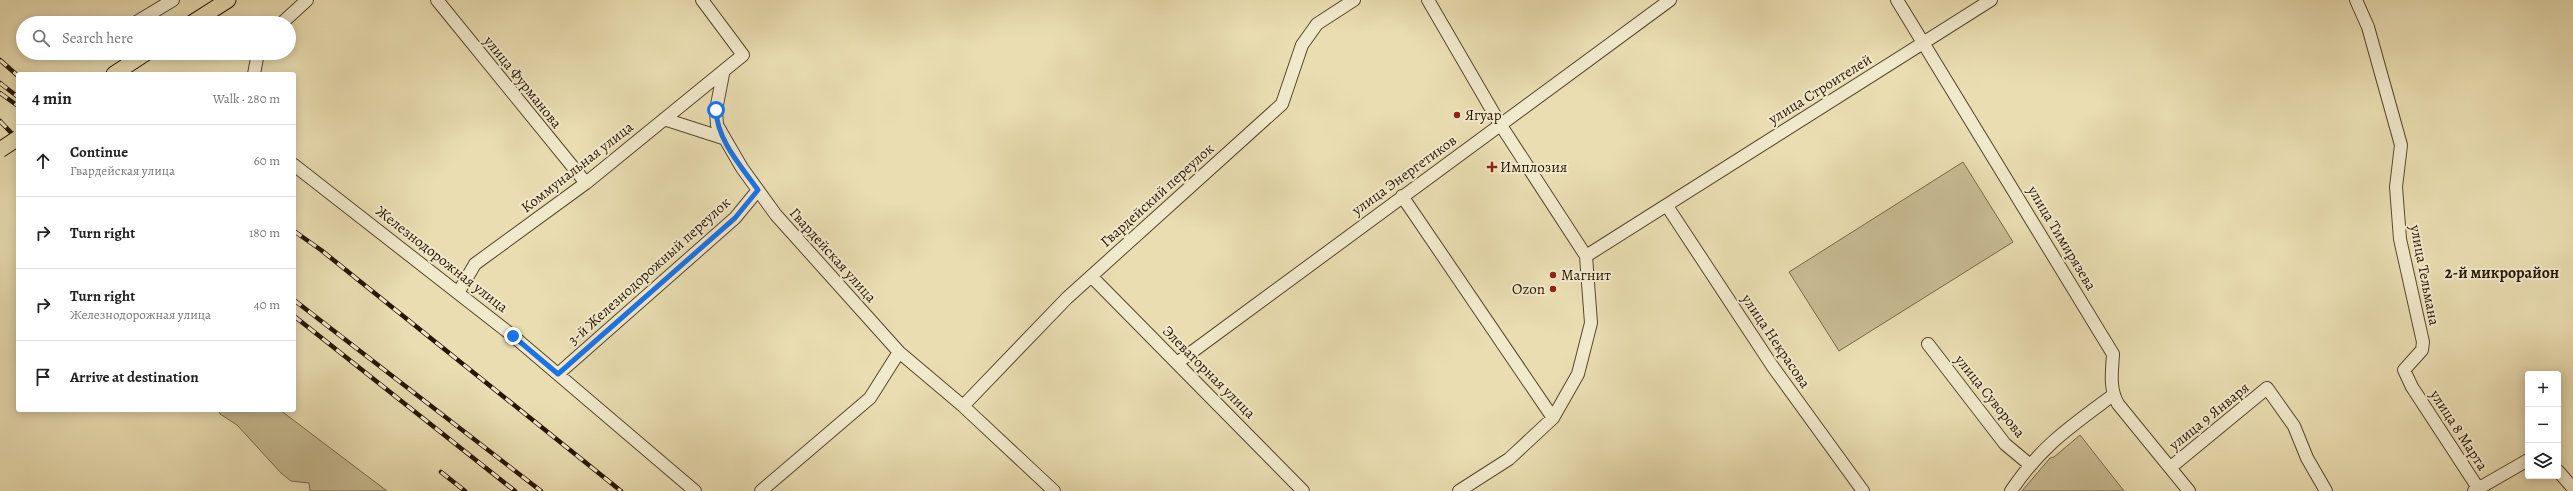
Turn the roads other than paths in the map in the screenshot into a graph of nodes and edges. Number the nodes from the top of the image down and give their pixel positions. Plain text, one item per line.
1 (173, 0) edge
2 (228, 0) edge
3 (307, 0) edge
4 (437, 0) edge
5 (702, 0) edge
6 (1354, 0) edge
7 (1428, 0) edge
8 (1670, 0) edge
9 (1897, 0) edge
10 (1991, 0) edge
11 (2356, 0) edge
12 (147, 16) edge
13 (203, 16) edge
14 (290, 16) edge
15 (1923, 42) junction
16 (135, 60) edge
17 (257, 60) edge
18 (117, 72) edge
19 (254, 72) edge
20 (723, 74) junction
21 (664, 119) junction
22 (1500, 124) junction
23 (722, 138) junction
24 (16, 139) edge
25 (0, 150) edge
26 (296, 166) edge
27 (586, 183) junction
28 (758, 190) junction
29 (1402, 196) junction
30 (1667, 206) junction
31 (1586, 256) junction
32 (1091, 276) junction
33 (458, 293) junction
34 (1928, 344) dead end
35 (899, 352) junction
36 (1177, 363) junction
37 (558, 374) junction
38 (2412, 387) joint
39 (2113, 395) junction
40 (963, 406) junction
41 (1553, 418) junction
42 (2525, 462) edge
43 (2029, 464) junction
44 (2171, 467) junction
45 (2561, 474) edge
46 (2573, 488) edge
47 (2477, 490) edge
48 (696, 491) edge
49 (761, 491) edge
50 (1054, 491) edge
51 (1303, 491) edge
52 (1459, 491) edge
53 (1863, 491) edge
54 (2011, 491) edge
55 (2189, 491) edge
56 (2326, 491) edge

1 - 12 street
2 - 13 main road
3 - 14 street
4 - 27 street, улица Фурманова
5 - 20 street
6 - 32 street, Гвардейский переулок
7 - 22 street
8 - 22 street, улица Энергетиков
9 - 15 street, улица Тимирязева
10 - 15 street, улица Строителей
11 - 38 street, улица Тельмана
15 - 30 street, улица Строителей
15 - 39 street, улица Тимирязева
16 - 18 main road
17 - 19 street
20 - 21 street, Коммунальная улица
20 - 23 street, Гвардейская улица
21 - 23 street
21 - 27 street, Коммунальная улица
22 - 29 street, улица Энергетиков
22 - 31 street
23 - 28 street, Гвардейская улица
24 - 25 main road, bridge
26 - 33 street, Железнодорожная улица
27 - 33 street, Коммунальная улица
28 - 35 street, Гвардейская улица
28 - 37 street, 3-й Железнодорожный переулок
29 - 36 street, улица Энергетиков
29 - 41 street
30 - 31 street, улица Строителей
30 - 53 street, улица Некрасова
31 - 41 street
32 - 36 street, Элеваторная улица
32 - 40 street, Гвардейский переулок
33 - 37 street, Железнодорожная улица
34 - 43 street, улица Суворова
35 - 40 street, Гвардейская улица
35 - 49 street
36 - 51 street, Элеваторная улица
37 - 48 street, Железнодорожная улица
38 - 47 street, улица 8 Марта
39 - 43 street
39 - 44 street
40 - 50 street, Гвардейская улица
41 - 52 street
42 - 47 street
43 - 54 street
44 - 55 street
44 - 56 street, улица 9 Января
45 - 46 street

